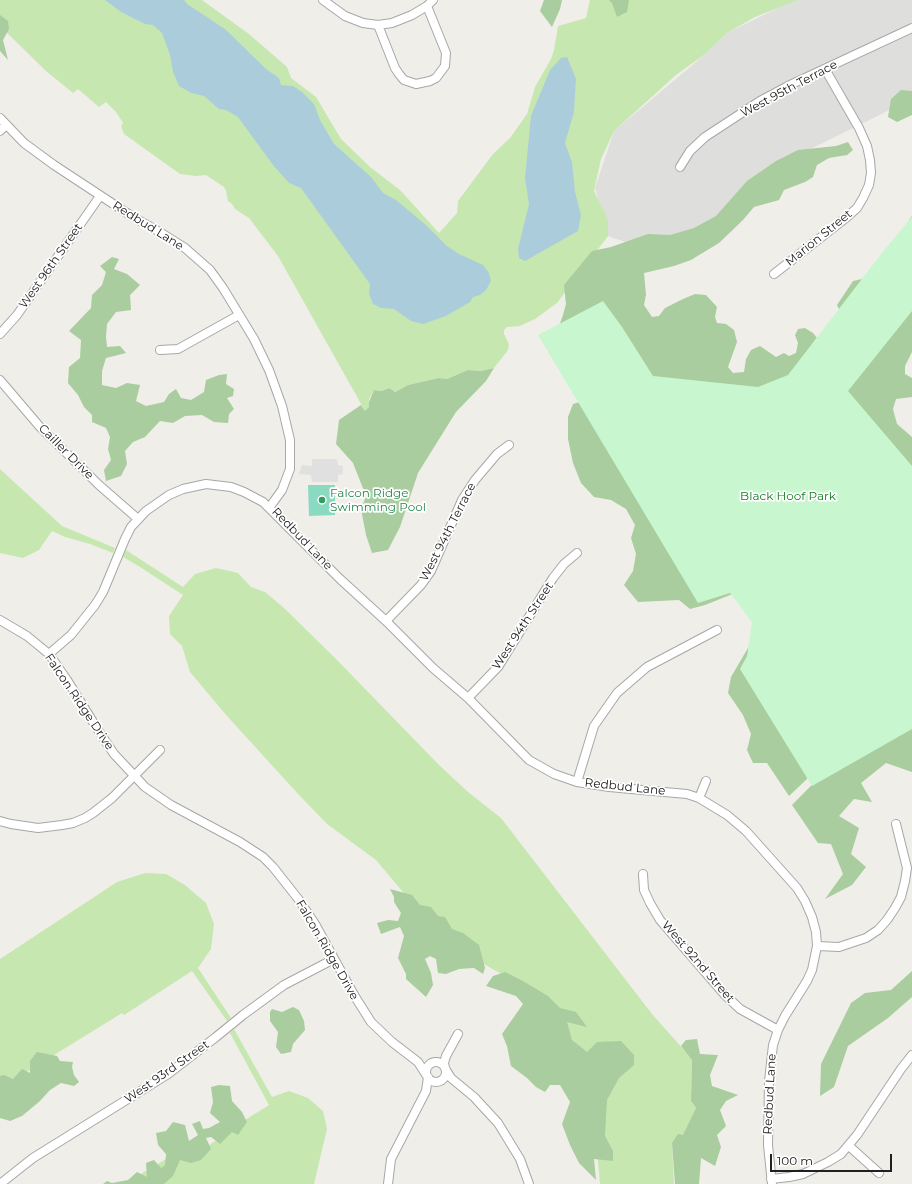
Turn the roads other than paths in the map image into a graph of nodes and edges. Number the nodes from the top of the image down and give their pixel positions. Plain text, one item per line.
1 (323, 0) edge
2 (430, 3) edge
3 (378, 25) junction
4 (912, 28) edge
5 (825, 69) junction
6 (2, 125) edge
7 (680, 167) dead end
8 (100, 196) junction
9 (774, 274) dead end
10 (239, 315) junction
11 (0, 334) edge
12 (160, 350) dead end
13 (0, 380) edge
14 (510, 445) dead end
15 (269, 508) junction
16 (138, 519) junction
17 (577, 553) dead end
18 (0, 620) edge
19 (386, 621) junction
20 (717, 630) dead end
21 (49, 654) junction
22 (468, 698) junction
23 (160, 750) dead end
24 (134, 776) junction
25 (706, 781) dead end
26 (577, 782) junction
27 (699, 798) junction
28 (0, 821) edge
29 (896, 824) dead end
30 (643, 874) dead end
31 (817, 946) junction
32 (334, 959) junction
33 (778, 1030) junction
34 (458, 1034) dead end
35 (912, 1055) edge
36 (446, 1056) junction
37 (418, 1062) junction
38 (435, 1063) junction
39 (445, 1069) junction
40 (428, 1077) junction
41 (440, 1081) junction
42 (460, 1086) junction
43 (426, 1092) junction
44 (849, 1146) junction
45 (879, 1173) dead end
46 (772, 1181) edge
47 (0, 1184) edge
48 (388, 1184) edge
49 (529, 1184) edge

1 - 3 street
2 - 3 street
2 - 3 street
4 - 5 street, West 95th Terrace
5 - 7 street, West 95th Terrace
5 - 9 street, Marion Street
6 - 8 street, Redbud Lane
8 - 10 street, Redbud Lane
8 - 11 street, West 96th Street
10 - 12 street
10 - 15 street, Redbud Lane
13 - 16 street, Cailler Drive
14 - 19 street, West 94th Terrace
15 - 16 street
15 - 19 street, Redbud Lane
16 - 21 street
17 - 22 street, West 94th Street
18 - 21 street, Falcon Ridge Drive
19 - 22 street, Redbud Lane
20 - 26 street
21 - 24 street, Falcon Ridge Drive
22 - 26 street, Redbud Lane
23 - 24 street
24 - 28 street
24 - 32 street, Falcon Ridge Drive
25 - 27 street
26 - 27 street, Redbud Lane
27 - 31 street, Redbud Lane
29 - 31 street
30 - 33 street, West 92nd Street
31 - 33 street, Redbud Lane
32 - 37 street, Falcon Ridge Drive
32 - 47 street, West 93rd Street
33 - 46 street, Redbud Lane
34 - 36 street
35 - 44 street
36 - 38 street
36 - 39 street
37 - 38 street
37 - 40 street, Falcon Ridge Drive
38 - 39 street
38 - 40 street
39 - 41 street
39 - 42 street
40 - 41 street
40 - 43 street
41 - 42 street
41 - 43 street
42 - 49 street
43 - 48 street
44 - 45 street
44 - 46 street

